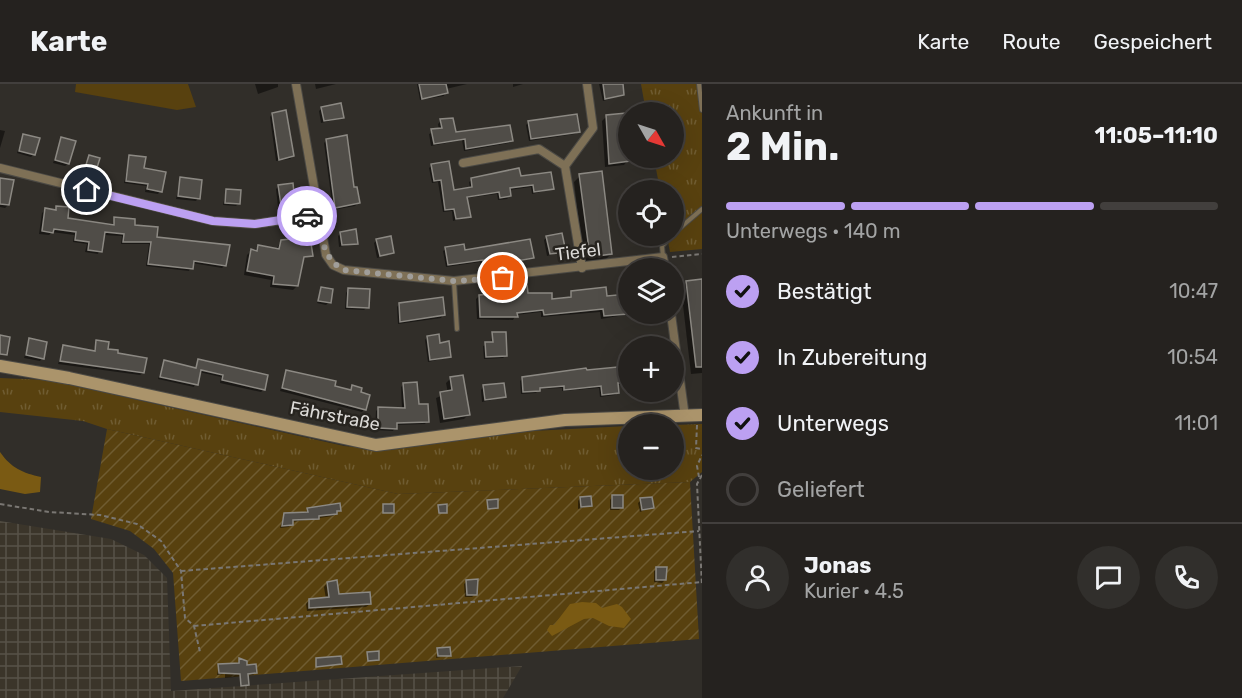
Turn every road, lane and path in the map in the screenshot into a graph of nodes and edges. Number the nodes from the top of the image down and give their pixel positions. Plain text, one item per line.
1 (296, 84) edge
2 (587, 84) edge
3 (699, 84) edge
4 (702, 110) edge
5 (463, 163) dead end
6 (565, 166) junction
7 (0, 168) edge
8 (702, 209) edge
9 (317, 215) junction
10 (684, 224) edge
11 (662, 246) edge
12 (702, 254) edge
13 (663, 257) junction
14 (582, 268) junction
15 (454, 281) junction
16 (673, 324) edge
17 (457, 329) dead end
18 (0, 366) edge
19 (695, 416) edge
20 (702, 449) edge
21 (702, 455) edge
22 (701, 476) edge
23 (0, 504) edge
24 (699, 531) junction
25 (181, 571) junction
26 (702, 584) edge
27 (194, 626) junction
28 (200, 652) dead end

1 - 9 street
2 - 6 street
3 - 4 lane
5 - 6 street
6 - 14 street
7 - 9 street
8 - 10 lane
9 - 15 street, Tiefel
11 - 13 lane
12 - 13 path
13 - 14 street, Tiefel
14 - 15 street, Tiefel
15 - 17 lane
16 - 19 street
18 - 19 street, Fährstraße
19 - 20 path
21 - 22 path
22 - 24 path
23 - 25 path
24 - 25 path
24 - 26 path
25 - 27 path
26 - 27 path
27 - 28 path

